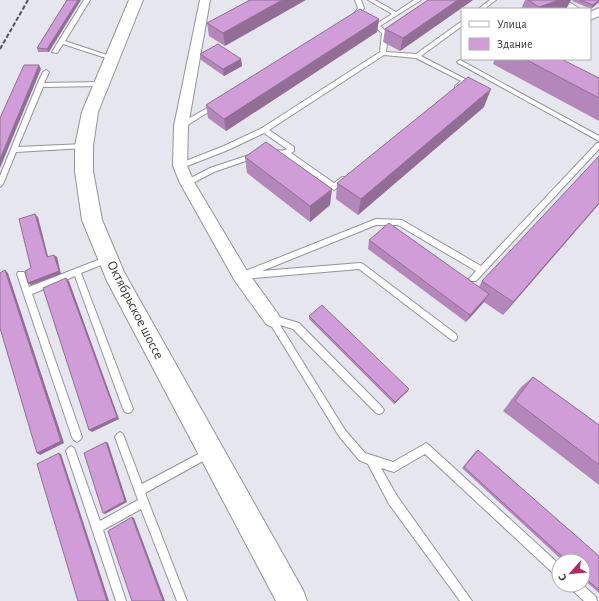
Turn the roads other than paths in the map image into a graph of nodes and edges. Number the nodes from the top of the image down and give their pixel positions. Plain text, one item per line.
1 (87, 0) edge
2 (136, 0) edge
3 (205, 0) edge
4 (358, 0) edge
5 (371, 0) edge
6 (418, 0) edge
7 (493, 0) edge
8 (560, 0) edge
9 (482, 8) edge
10 (573, 8) edge
11 (396, 14) junction
12 (349, 24) edge
13 (461, 24) edge
14 (62, 42) junction
15 (55, 52) dead end
16 (383, 53) junction
17 (417, 56) junction
18 (111, 58) junction
19 (460, 62) dead end
20 (46, 72) dead end
21 (100, 84) junction
22 (40, 85) junction
23 (452, 91) edge
24 (222, 102) edge
25 (181, 126) junction
26 (264, 130) junction
27 (599, 138) edge
28 (599, 145) edge
29 (84, 146) junction
30 (14, 150) junction
31 (286, 153) junction
32 (180, 166) junction
33 (347, 177) edge
34 (187, 183) junction
35 (0, 184) edge
36 (108, 259) junction
37 (481, 270) junction
38 (77, 272) junction
39 (21, 274) dead end
40 (241, 276) junction
41 (472, 279) dead end
42 (27, 292) junction
43 (272, 319) junction
44 (453, 337) dead end
45 (128, 409) dead end
46 (379, 410) dead end
47 (77, 437) dead end
48 (120, 437) dead end
49 (71, 451) dead end
50 (210, 453) junction
51 (371, 460) junction
52 (139, 491) junction
53 (144, 502) junction
54 (97, 528) junction
55 (551, 563) edge
56 (584, 593) edge
57 (121, 601) edge
58 (182, 601) edge
59 (292, 601) edge
60 (467, 601) edge
61 (592, 601) edge

1 - 14 lane
2 - 18 main road, Октябрьское шоссе
3 - 25 street
4 - 12 lane
5 - 11 lane
6 - 11 lane
7 - 9 lane
8 - 10 street
11 - 16 lane
13 - 17 lane
14 - 15 lane
14 - 18 lane
16 - 17 lane
16 - 26 lane
17 - 23 lane
18 - 21 main road, Октябрьское шоссе
19 - 27 lane
20 - 22 lane
21 - 22 lane
21 - 29 main road, Октябрьское шоссе
22 - 30 lane
24 - 25 lane
25 - 32 street
26 - 31 lane
26 - 32 lane
28 - 37 lane
29 - 30 lane
29 - 36 main road, Октябрьское шоссе
30 - 35 lane
31 - 33 lane
31 - 34 lane
32 - 34 street
34 - 40 street
36 - 38 lane
36 - 50 main road, Октябрьское шоссе
37 - 40 lane
37 - 41 lane
38 - 42 lane
38 - 45 lane
39 - 42 lane
40 - 43 street
40 - 44 lane
42 - 47 lane
43 - 46 lane
43 - 51 lane
48 - 52 lane
49 - 54 lane
50 - 52 lane
50 - 59 main road, Октябрьское шоссе
51 - 55 lane
51 - 60 lane
52 - 53 lane
53 - 54 lane
53 - 58 lane
54 - 57 lane
56 - 61 lane

